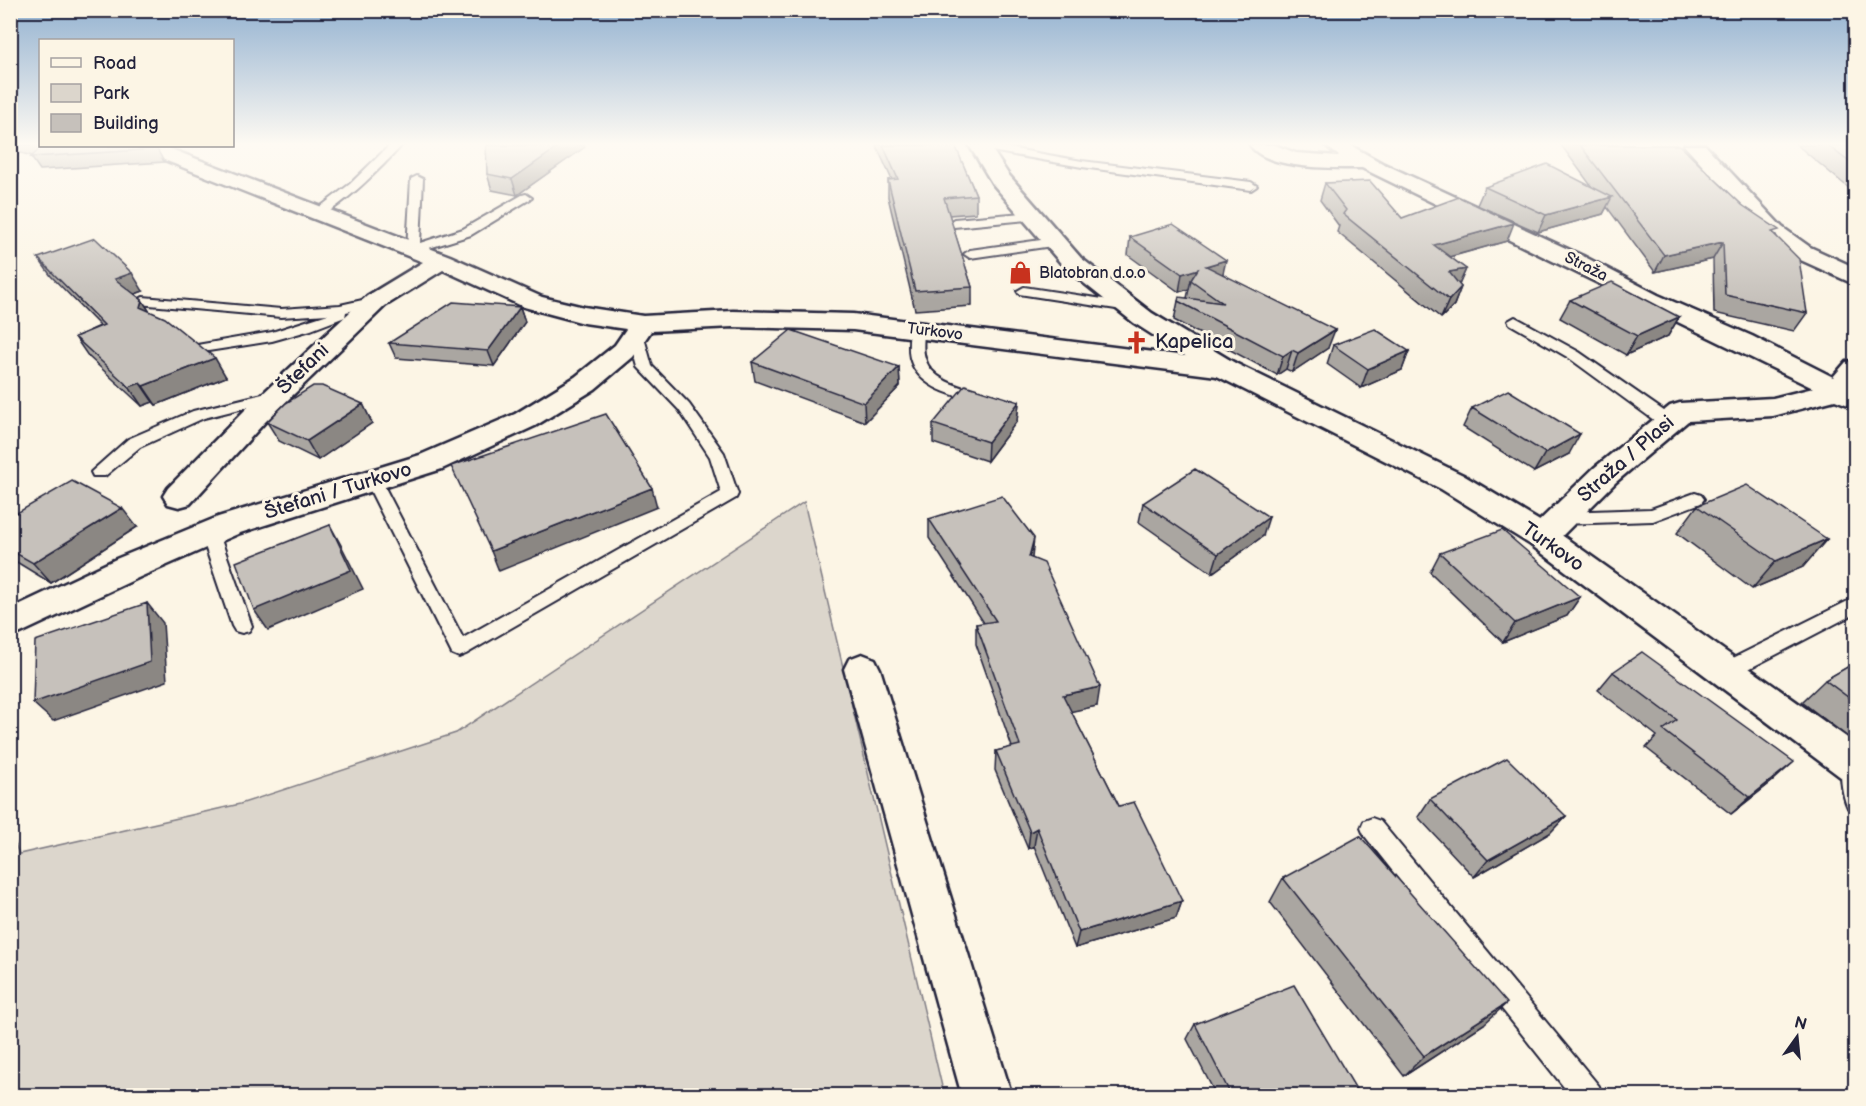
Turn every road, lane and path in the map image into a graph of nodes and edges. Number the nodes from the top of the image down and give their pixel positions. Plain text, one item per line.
1 (277, 197) edge
2 (341, 197) edge
3 (416, 197) edge
4 (1016, 197) edge
5 (1439, 197) edge
6 (1741, 197) edge
7 (526, 198) dead end
8 (320, 213) junction
9 (1033, 216) junction
10 (954, 224) edge
11 (1055, 242) junction
12 (413, 249) junction
13 (970, 254) dead end
14 (442, 261) junction
15 (1856, 278) edge
16 (1024, 291) dead end
17 (143, 301) edge
18 (367, 303) junction
19 (1129, 307) junction
20 (1515, 321) dead end
21 (639, 329) junction
22 (917, 330) junction
23 (202, 348) edge
24 (1856, 368) edge
25 (1225, 369) junction
26 (1846, 395) edge
27 (274, 396) junction
28 (993, 402) edge
29 (1668, 422) junction
30 (99, 472) dead end
31 (373, 480) junction
32 (179, 496) dead end
33 (1695, 499) dead end
34 (1551, 528) junction
35 (210, 534) junction
36 (1856, 604) edge
37 (10, 625) edge
38 (242, 626) dead end
39 (862, 669) dead end
40 (1725, 671) junction
41 (1854, 765) edge
42 (1856, 801) edge
43 (1372, 828) dead end
44 (987, 1095) edge
45 (1589, 1095) edge

1 - 8 street
2 - 8 lane
3 - 12 lane
4 - 9 street, Turkovo
5 - 26 street, Straža
6 - 15 street
7 - 12 lane
8 - 12 street
9 - 10 lane
9 - 11 street, Turkovo
11 - 13 lane
11 - 19 street, Turkovo
12 - 14 street
14 - 18 street, Štefani
14 - 21 street
16 - 19 lane
17 - 18 lane
18 - 23 lane
18 - 27 street, Štefani
19 - 25 street, Turkovo
20 - 29 lane
21 - 22 street, Turkovo
21 - 31 street, Štefani / Turkovo
21 - 31 lane
22 - 25 street, Turkovo
22 - 28 lane
24 - 26 street
25 - 34 street, Turkovo
26 - 29 street, Straža / Plasi
27 - 30 lane
27 - 32 street, Štefani
29 - 34 street, Straža / Plasi
31 - 35 street, Štefani / Turkovo
33 - 34 lane
34 - 40 street, Turkovo
35 - 37 street, Štefani / Turkovo
35 - 38 lane
36 - 40 lane
39 - 44 street
40 - 41 street, Turkovo
41 - 42 lane
43 - 45 lane

